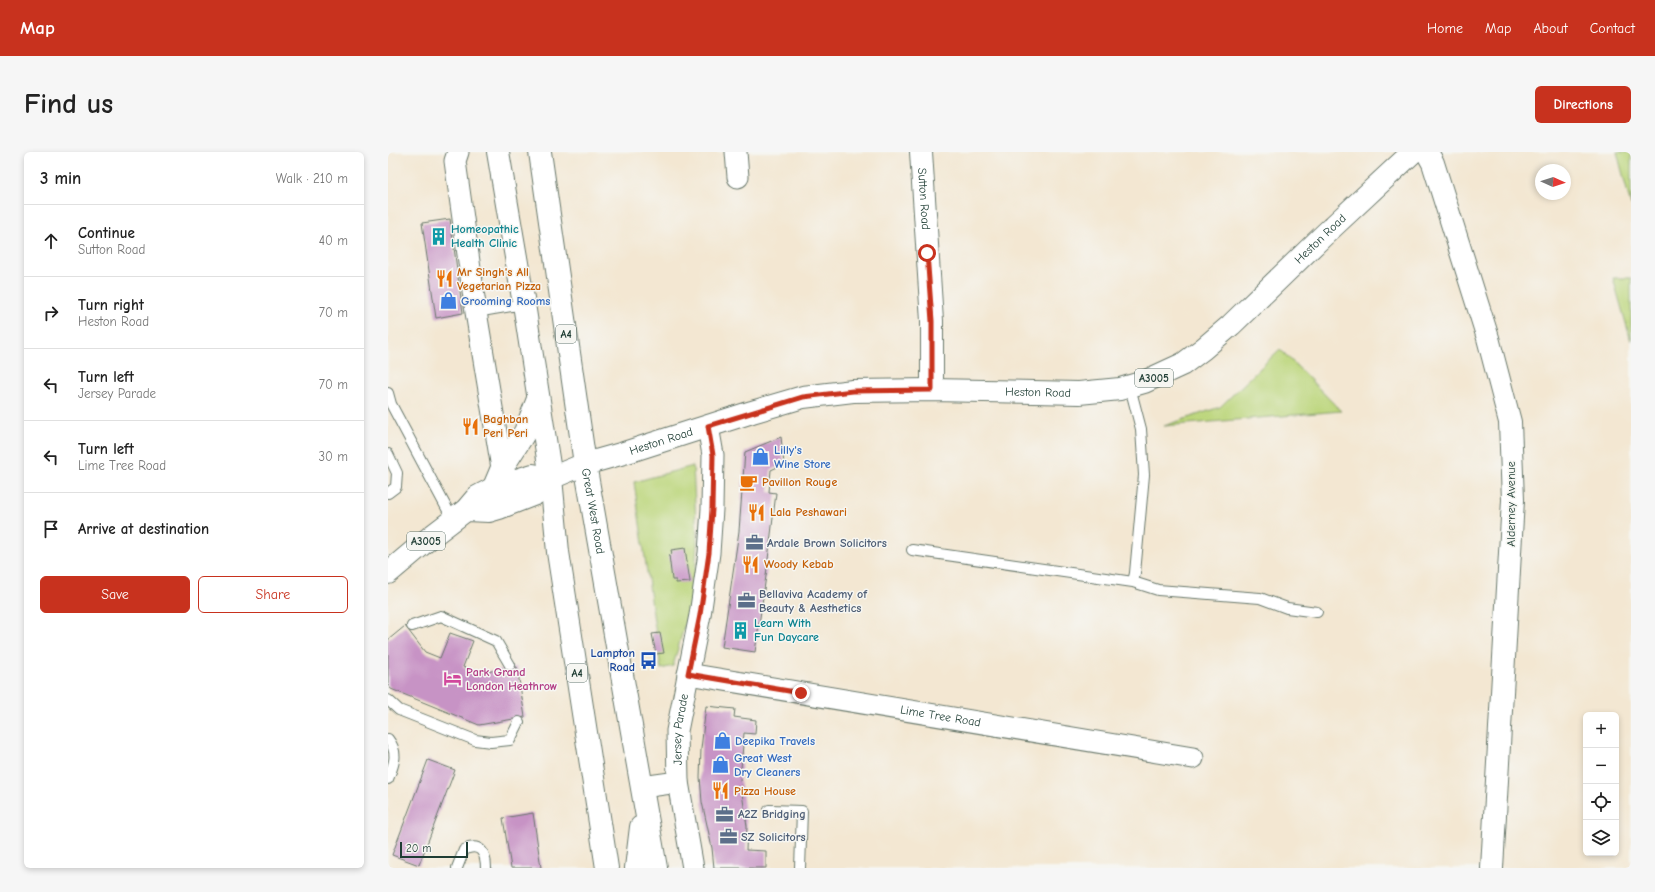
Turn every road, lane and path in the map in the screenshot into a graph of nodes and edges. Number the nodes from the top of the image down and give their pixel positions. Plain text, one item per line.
1 (458, 152) edge
2 (498, 152) edge
3 (540, 152) edge
4 (736, 152) edge
5 (921, 152) edge
6 (1413, 152) edge
7 (1427, 152) edge
8 (738, 177) dead end
9 (524, 304) junction
10 (476, 312) junction
11 (1130, 386) junction
12 (932, 390) junction
13 (388, 393) edge
14 (538, 399) junction
15 (708, 426) junction
16 (388, 454) edge
17 (585, 464) junction
18 (498, 478) junction
19 (551, 478) junction
20 (388, 493) edge
21 (459, 515) junction
22 (912, 550) dead end
23 (388, 573) edge
24 (1133, 582) junction
25 (1317, 612) dead end
26 (412, 626) dead end
27 (510, 665) dead end
28 (688, 674) junction
29 (388, 700) edge
30 (519, 722) dead end
31 (388, 739) edge
32 (1193, 758) dead end
33 (388, 779) edge
34 (678, 782) junction
35 (643, 794) junction
36 (769, 810) dead end
37 (457, 868) edge
38 (486, 868) edge
39 (607, 868) edge
40 (636, 868) edge
41 (656, 868) edge
42 (693, 868) edge
43 (800, 868) edge
44 (1492, 868) edge

1 - 10 street
2 - 9 main road, A4
3 - 17 main road, Great West Road / A4
4 - 8 street
5 - 12 main road, Sutton Road
6 - 11 main road, Heston Road / A3005
7 - 44 main road, Alderney Avenue
9 - 10 lane
9 - 14 main road, A4
10 - 18 street
11 - 12 main road, Heston Road / A3005
11 - 24 lane
12 - 15 main road, Heston Road / A3005
13 - 21 lane
14 - 18 main road
14 - 19 main road, A4
15 - 17 main road, Heston Road / A3005
15 - 28 street, Jersey Parade
16 - 20 lane
17 - 19 main road, A3005
17 - 35 main road, Great West Road / A4
18 - 19 main road, A3005
18 - 21 main road, A3005
19 - 21 main road, A3005
19 - 39 main road, A4
21 - 23 main road, A3005
22 - 24 lane
24 - 25 lane
26 - 27 lane
28 - 32 street, Lime Tree Road
28 - 34 street, Jersey Parade
29 - 30 lane
31 - 33 lane
34 - 35 street
34 - 42 street, Jersey Parade
35 - 40 main road
35 - 41 main road, Great West Road / A4
36 - 43 lane
37 - 38 lane

